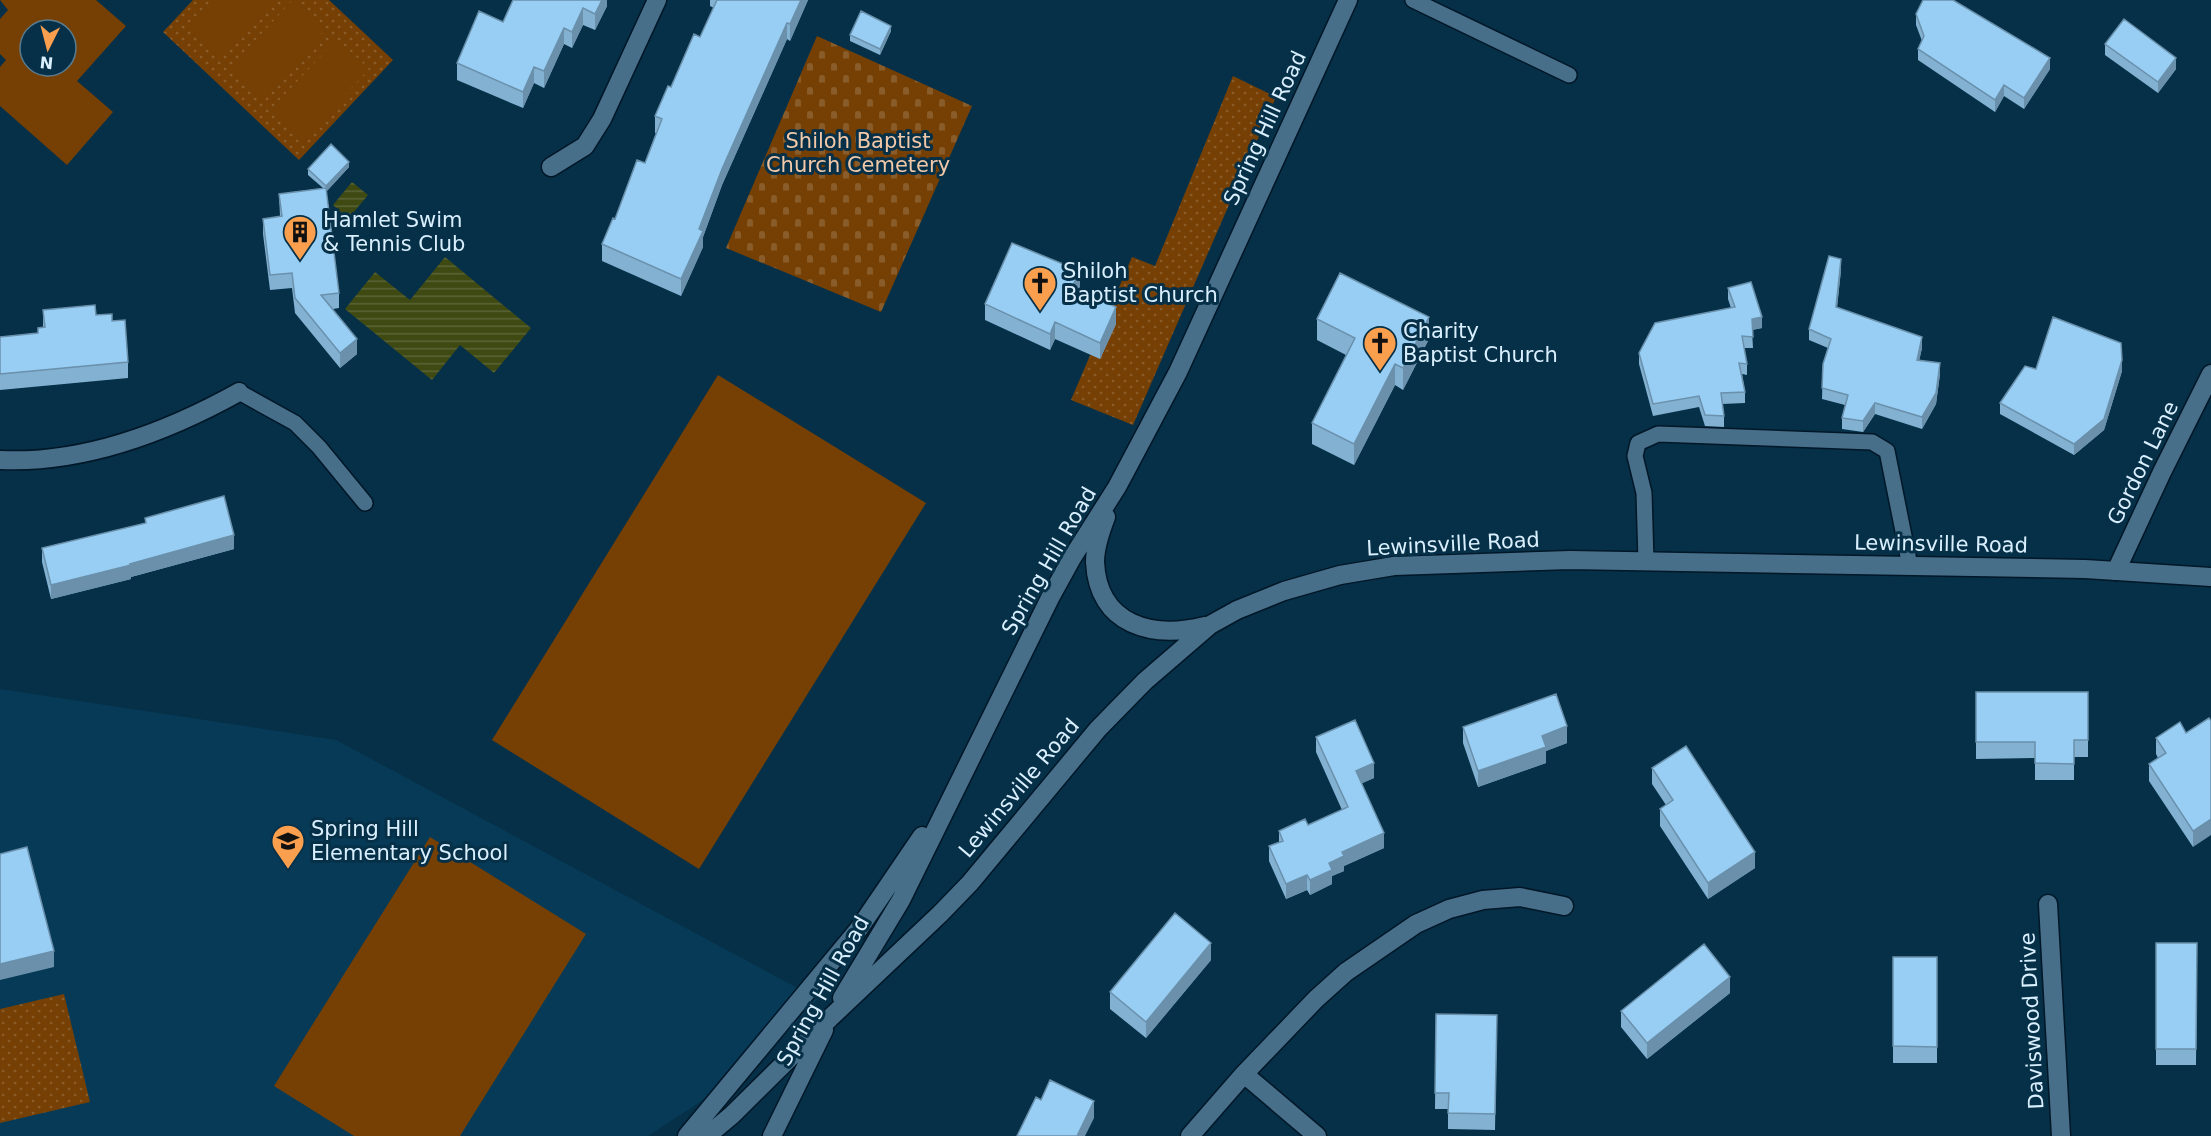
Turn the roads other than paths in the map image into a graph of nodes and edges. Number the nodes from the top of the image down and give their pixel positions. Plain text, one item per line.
1 (657, 0) edge
2 (1348, 0) edge
3 (1413, 0) edge
4 (1569, 75) dead end
5 (551, 167) dead end
6 (2211, 374) edge
7 (239, 392) joint
8 (0, 460) edge
9 (1117, 487) junction
10 (365, 503) dead end
11 (1646, 561) junction
12 (1910, 566) junction
13 (2116, 571) junction
14 (2211, 577) edge
15 (1210, 625) junction
16 (958, 782) junction
17 (2048, 904) dead end
18 (1564, 906) dead end
19 (830, 1018) junction
20 (1244, 1074) junction
21 (687, 1136) edge
22 (707, 1136) edge
23 (772, 1136) edge
24 (1190, 1136) edge
25 (1317, 1136) edge
26 (2061, 1136) edge

1 - 5 main road
2 - 9 main road, Spring Hill Road
3 - 4 lane
6 - 13 main road, Gordon Lane
7 - 8 main road
7 - 10 lane
9 - 15 main road
9 - 16 main road, Spring Hill Road
11 - 12 main road, Lewinsville Road
11 - 12 lane
11 - 15 main road, Lewinsville Road
12 - 13 main road, Lewinsville Road
13 - 14 main road, Lewinsville Road
15 - 19 main road, Lewinsville Road
16 - 19 main road, Spring Hill Road
16 - 21 main road
17 - 26 main road, Daviswood Drive
18 - 20 main road
19 - 22 main road, Lewinsville Road
19 - 23 main road, Spring Hill Road
20 - 24 main road
20 - 25 main road

